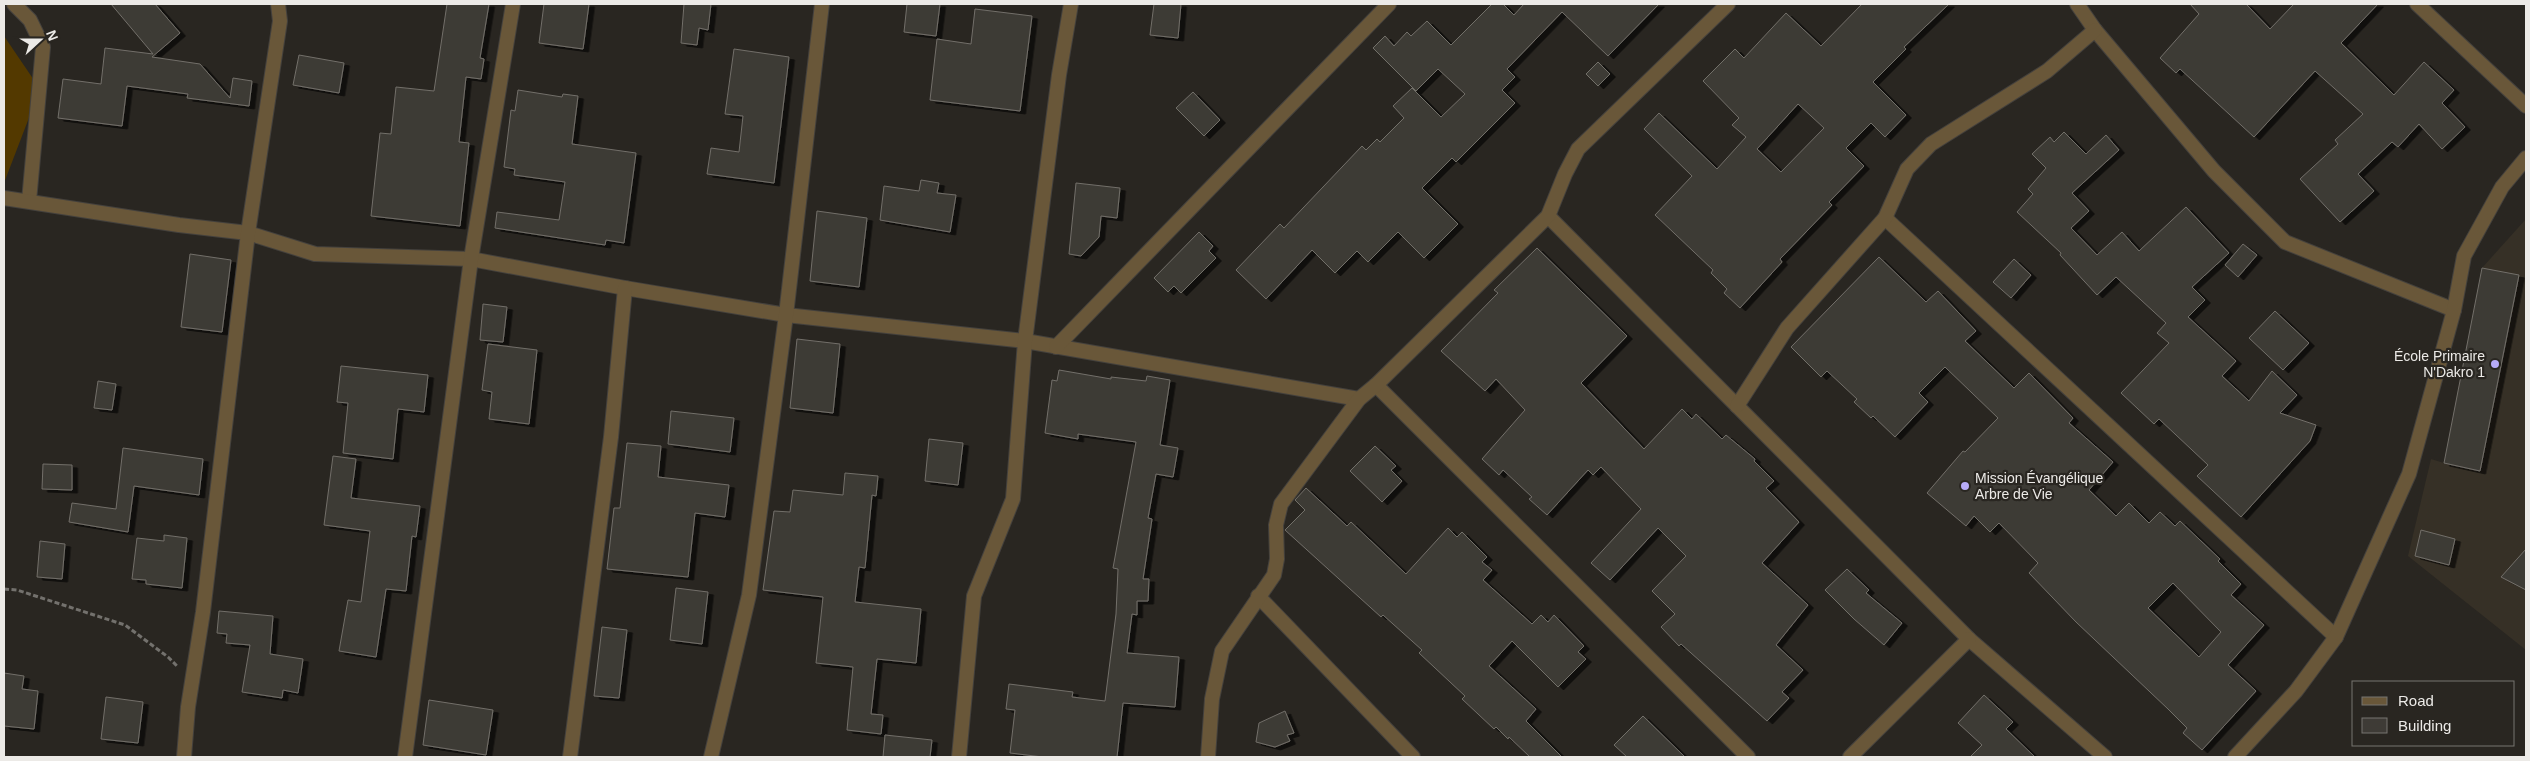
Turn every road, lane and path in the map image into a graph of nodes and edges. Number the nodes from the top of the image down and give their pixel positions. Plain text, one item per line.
1 (14, 4) edge
2 (278, 4) edge
3 (513, 4) edge
4 (822, 4) edge
5 (1071, 4) edge
6 (1389, 4) edge
7 (1728, 4) edge
8 (2077, 4) edge
9 (2417, 4) edge
10 (2095, 30) junction
11 (2526, 106) edge
12 (2526, 158) edge
13 (4, 198) edge
14 (28, 201) junction
15 (1548, 216) junction
16 (1885, 218) junction
17 (248, 233) junction
18 (471, 259) junction
19 (625, 288) junction
20 (2454, 310) junction
21 (786, 315) junction
22 (1025, 341) junction
23 (1056, 347) junction
24 (1376, 386) junction
25 (1359, 399) junction
26 (1737, 406) junction
27 (4, 589) edge
28 (1258, 596) junction
29 (2336, 637) junction
30 (1969, 638) junction
31 (192, 682) junction
32 (184, 757) edge
33 (405, 757) edge
34 (570, 757) edge
35 (711, 757) edge
36 (959, 757) edge
37 (1208, 757) edge
38 (1413, 757) edge
39 (1748, 757) edge
40 (1850, 757) edge
41 (2105, 757) edge
42 (2235, 757) edge

1 - 14 street
2 - 17 street
3 - 18 street
4 - 21 street
5 - 22 street
6 - 23 street
7 - 15 street
8 - 10 street
9 - 11 street
10 - 16 street
10 - 20 street
12 - 20 street
13 - 14 street
14 - 17 street
15 - 24 street
15 - 26 street
16 - 26 street
16 - 29 street
17 - 18 street
17 - 31 street
18 - 19 street
18 - 33 street
19 - 21 street
19 - 34 street
20 - 29 street
21 - 22 street
21 - 35 street
22 - 23 street
22 - 36 street
23 - 25 street
24 - 25 street
24 - 39 street
25 - 28 street
26 - 30 street
27 - 31 path
28 - 37 street
28 - 38 street
29 - 42 street
30 - 40 street
30 - 41 street
31 - 32 street

